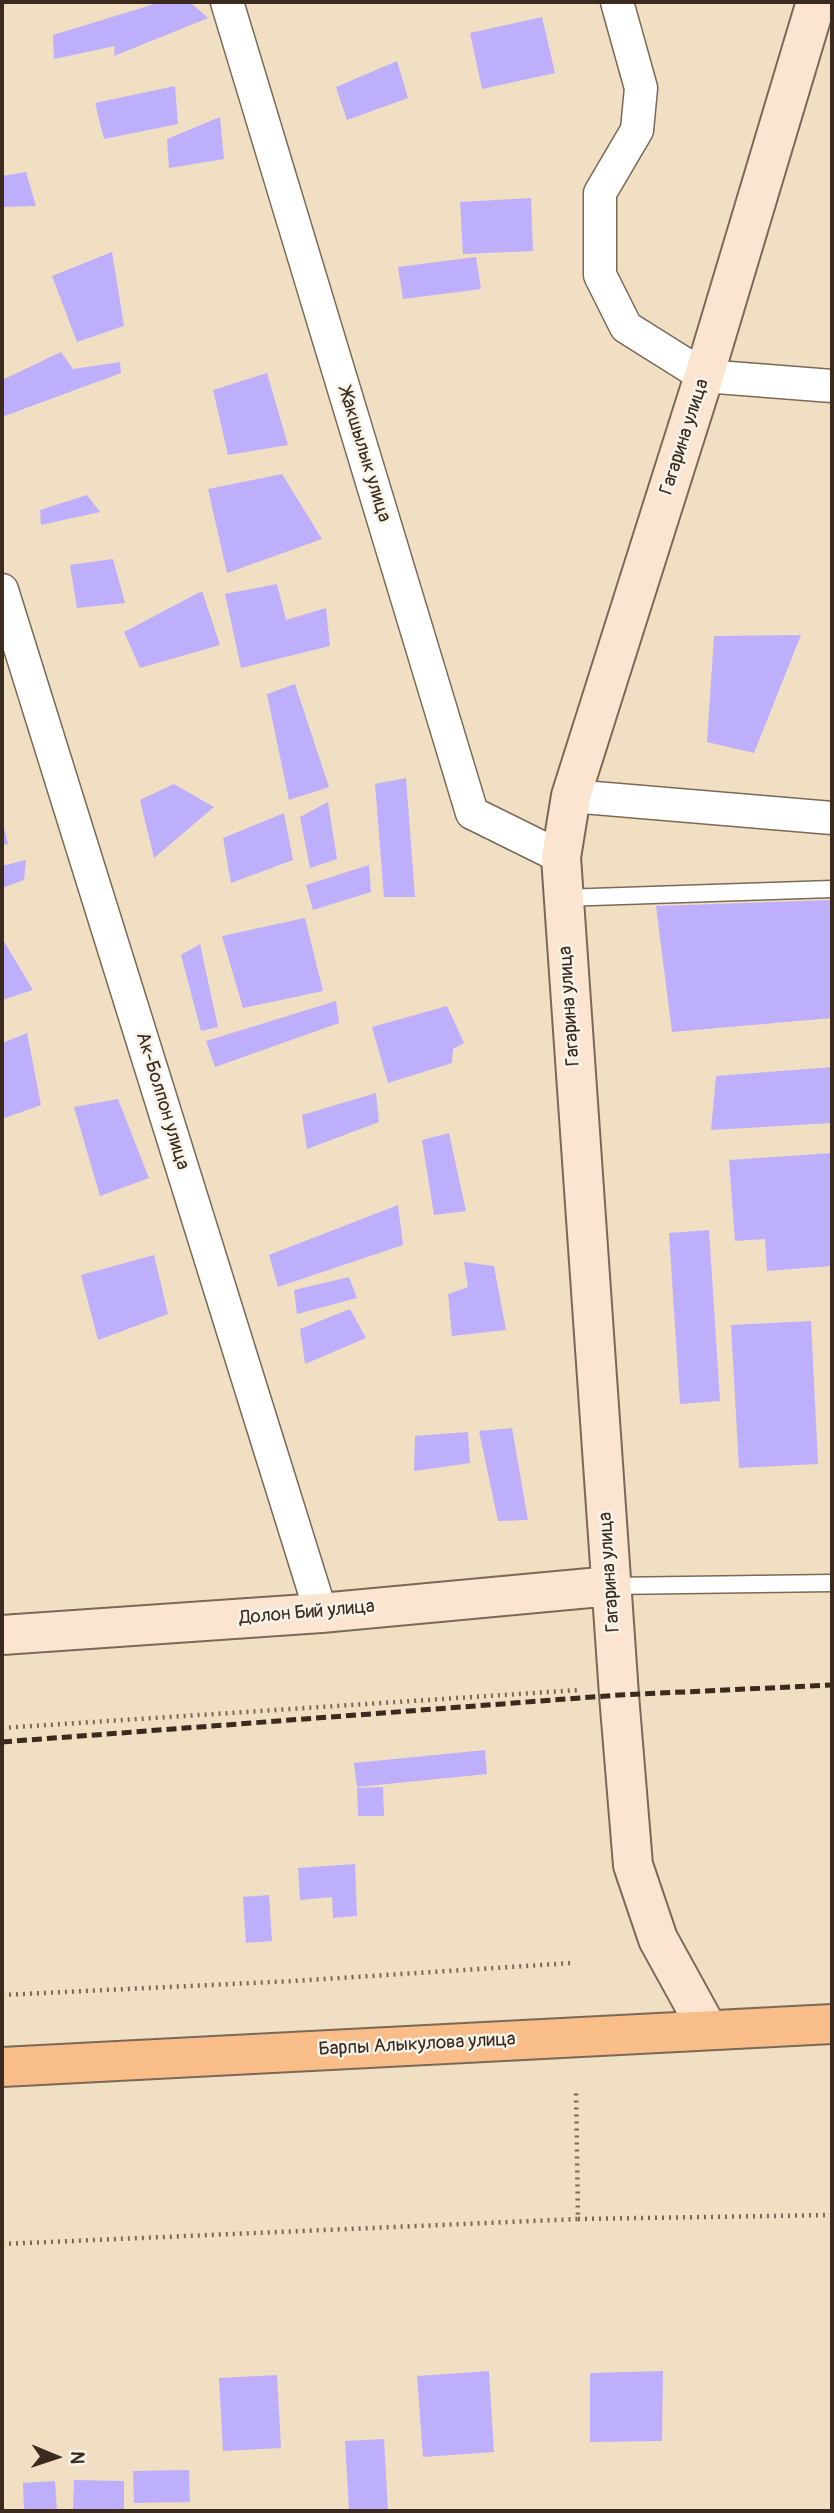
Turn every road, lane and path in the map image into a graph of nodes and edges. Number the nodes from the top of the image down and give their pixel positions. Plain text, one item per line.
1 (227, 2) edge
2 (617, 2) edge
3 (816, 2) edge
4 (704, 376) junction
5 (832, 386) edge
6 (2, 590) edge
7 (571, 796) junction
8 (832, 818) edge
9 (561, 857) junction
10 (832, 889) edge
11 (562, 898) junction
12 (832, 1583) edge
13 (611, 1586) junction
14 (321, 1613) junction
15 (2, 1635) edge
16 (618, 1687) junction
17 (2, 1728) edge
18 (572, 1963) dead end
19 (2, 1995) edge
20 (832, 2024) edge
21 (708, 2030) junction
22 (2, 2067) edge
23 (576, 2089) dead end
24 (832, 2216) edge
25 (578, 2218) junction
26 (2, 2244) edge

1 - 9 street, Жакшылык улица
2 - 4 street
3 - 4 main road, Гагарина улица
4 - 5 street
4 - 7 main road, Гагарина улица
6 - 14 street, Ак-Болпон улица
7 - 8 street
7 - 9 main road, Гагарина улица
9 - 11 main road, Гагарина улица
10 - 11 lane
11 - 13 main road, Гагарина улица
12 - 13 lane
13 - 14 main road, Долон Бий улица
13 - 16 main road, Гагарина улица
14 - 15 main road, Долон Бий улица
16 - 17 path
16 - 21 main road, Гагарина улица
18 - 19 path
20 - 21 main road, Барпы Алыкулова улица
21 - 22 main road, Барпы Алыкулова улица
23 - 25 path
24 - 25 path
25 - 26 path

